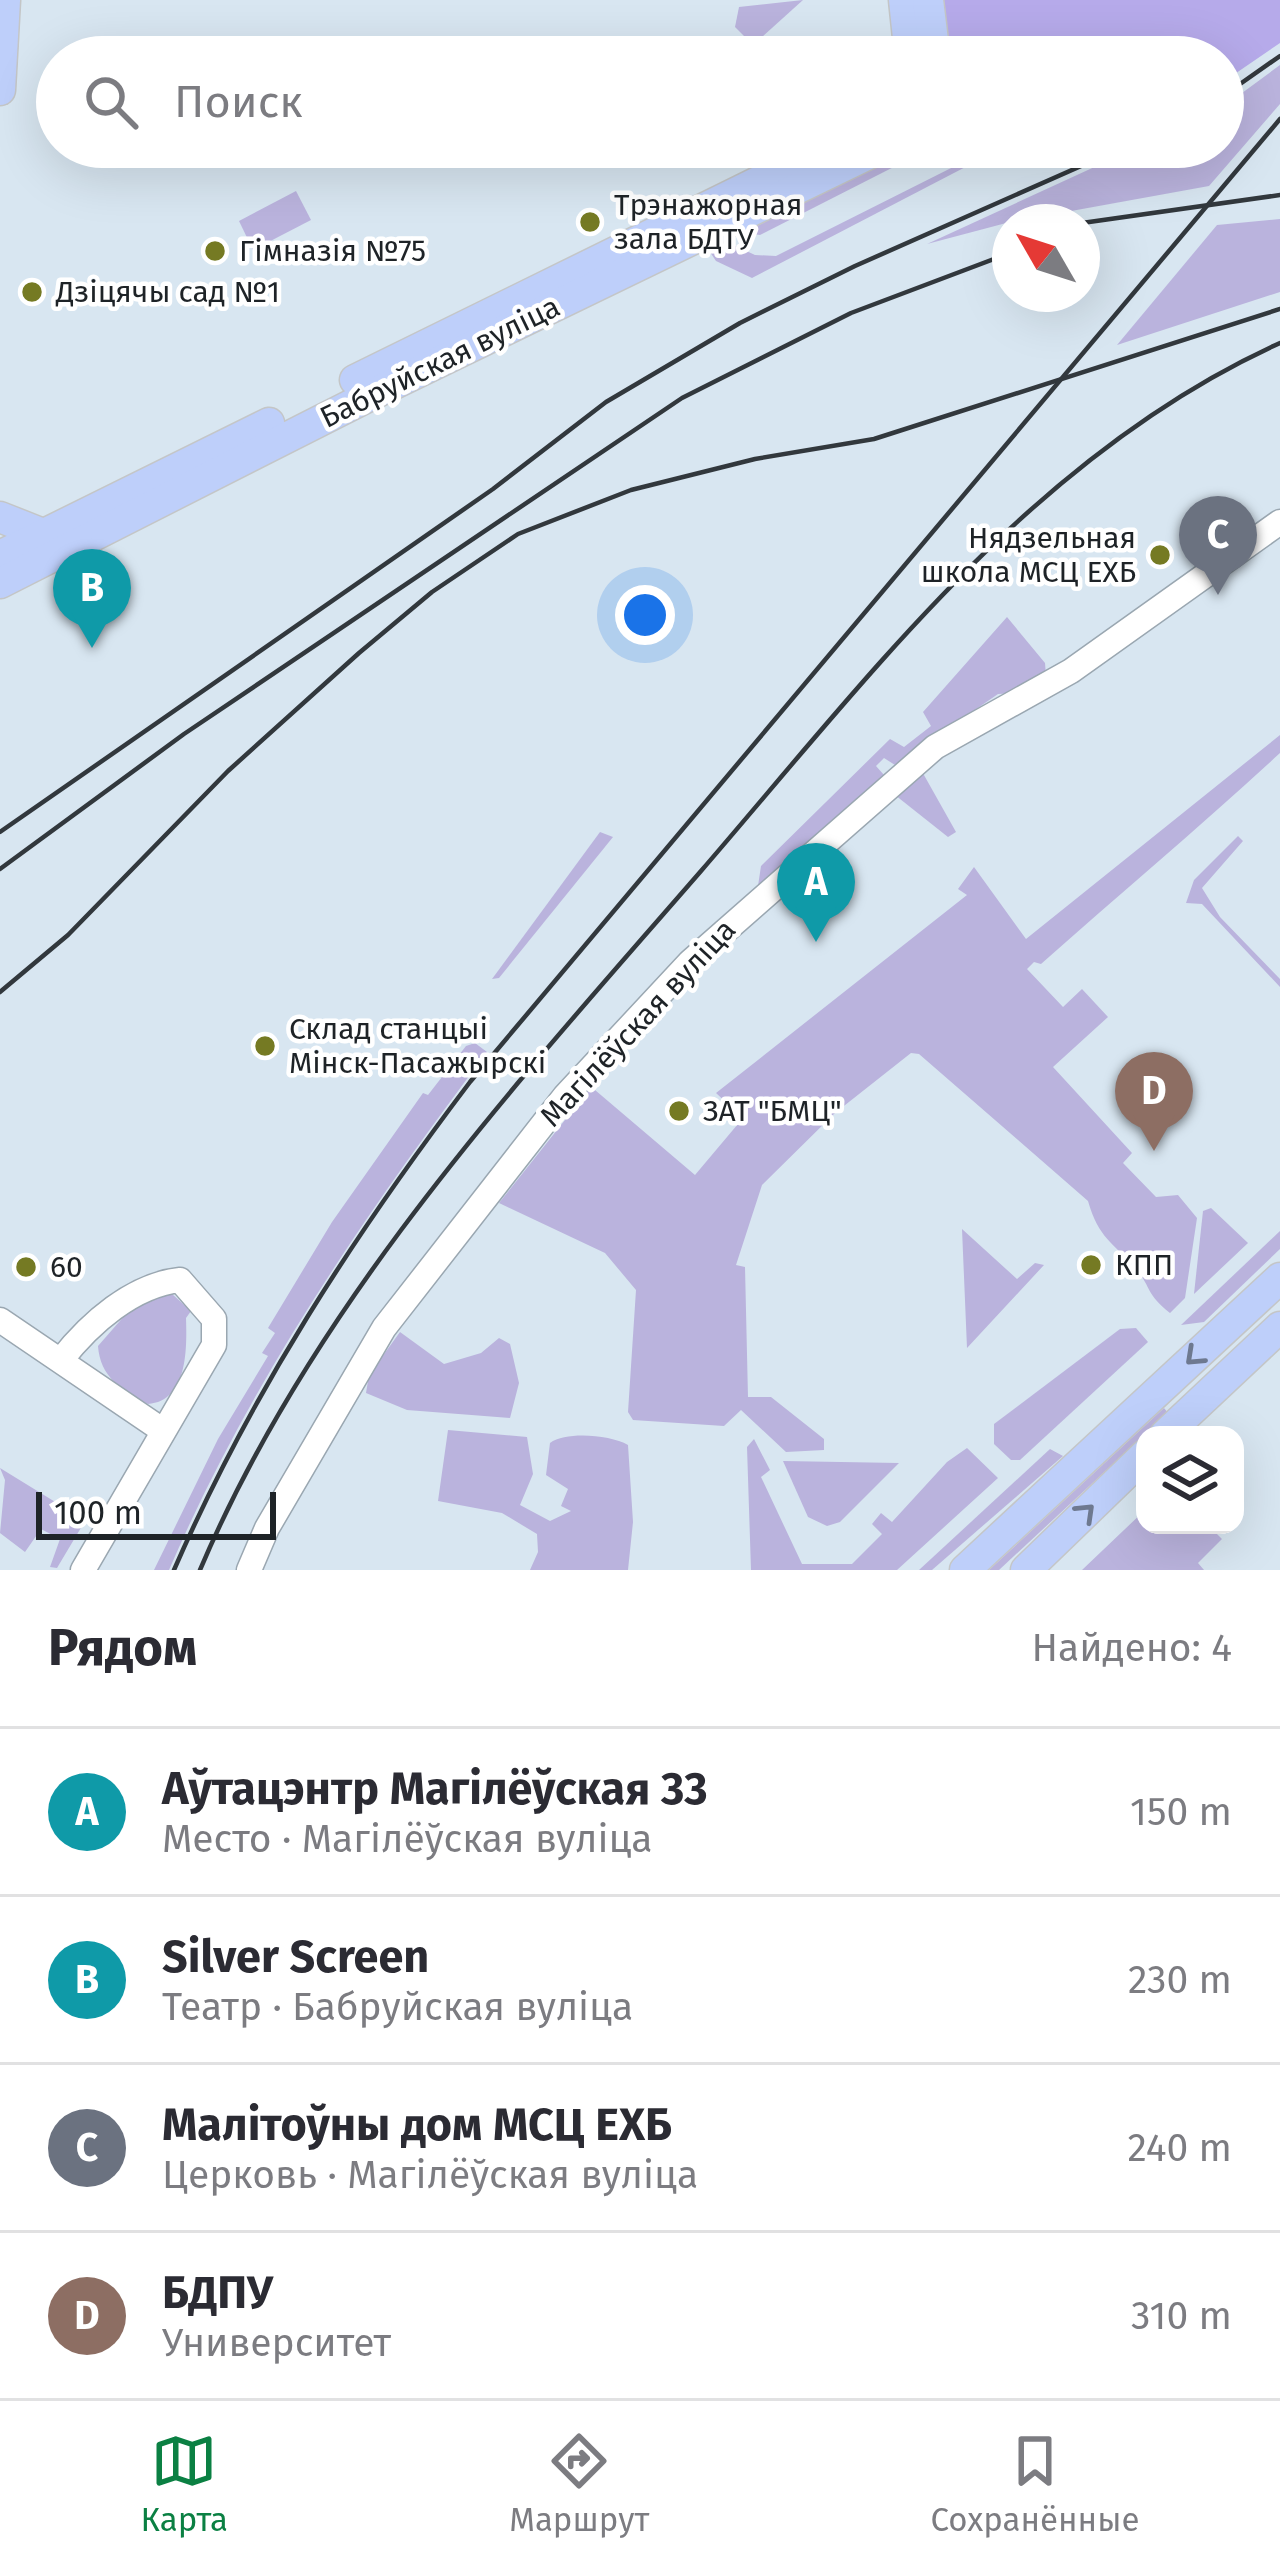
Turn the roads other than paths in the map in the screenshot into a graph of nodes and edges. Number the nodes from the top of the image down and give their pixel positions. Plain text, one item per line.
1 (5, 0) edge
2 (904, 0) edge
3 (928, 0) edge
4 (908, 36) edge
5 (932, 36) edge
6 (0, 90) edge
7 (787, 168) edge
8 (840, 168) edge
9 (0, 517) edge
10 (1280, 522) edge
11 (0, 533) edge
12 (43, 534) junction
13 (0, 556) edge
14 (0, 584) edge
15 (1280, 1278) edge
16 (0, 1320) edge
17 (1280, 1327) edge
18 (61, 1360) junction
19 (1176, 1426) edge
20 (162, 1430) junction
21 (1136, 1464) edge
22 (82, 1570) edge
23 (249, 1570) edge
24 (965, 1570) edge
25 (1026, 1570) edge

1 - 6 main road
2 - 4 main road
3 - 5 main road
7 - 12 main road, Бабруйская вуліца
8 - 14 main road, Бабруйская вуліца
9 - 12 main road
10 - 23 street, Магілёўская вуліца
11 - 12 main road
12 - 13 main road, Бабруйская вуліца
15 -> 24 main road
16 - 18 street
17 - 19 main road
18 - 20 street
18 - 20 street
20 - 22 street
25 -> 21 main road

